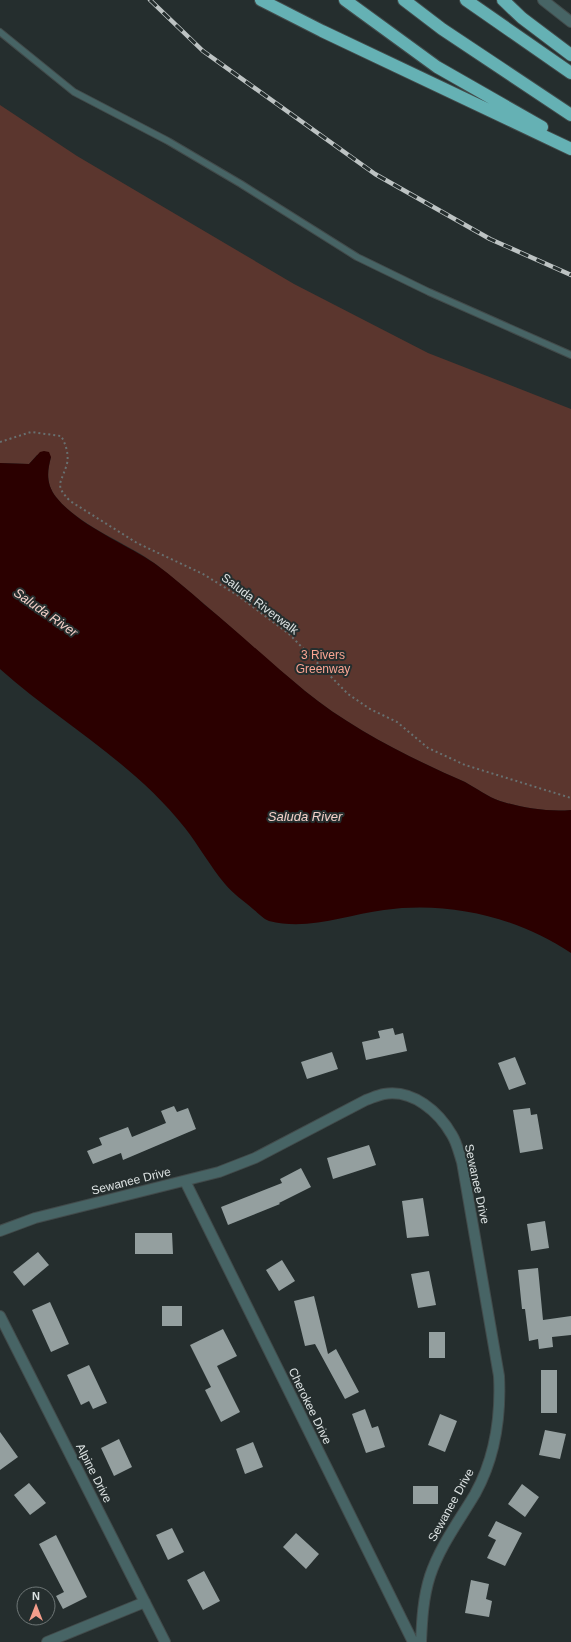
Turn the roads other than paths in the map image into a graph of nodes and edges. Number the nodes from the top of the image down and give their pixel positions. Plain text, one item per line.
1 (261, 0) edge
2 (345, 0) edge
3 (404, 0) edge
4 (466, 0) edge
5 (503, 0) edge
6 (543, 0) edge
7 (571, 22) edge
8 (0, 32) edge
9 (571, 55) edge
10 (571, 73) edge
11 (571, 115) edge
12 (571, 143) edge
13 (571, 148) edge
14 (571, 355) edge
15 (185, 1181) junction
16 (0, 1231) edge
17 (0, 1316) edge
18 (144, 1602) junction
19 (47, 1642) edge
20 (165, 1642) edge
21 (413, 1642) edge
22 (421, 1642) edge

1 - 13 highway
2 - 12 highway
3 - 11 highway
4 - 10 highway
5 - 9 highway
6 - 7 street
8 - 14 lane
15 - 16 street, Sewanee Drive
15 - 21 street, Cherokee Drive
15 - 22 street, Sewanee Drive
17 - 18 street, Alpine Drive
18 - 19 street
18 - 20 street, Alpine Drive

